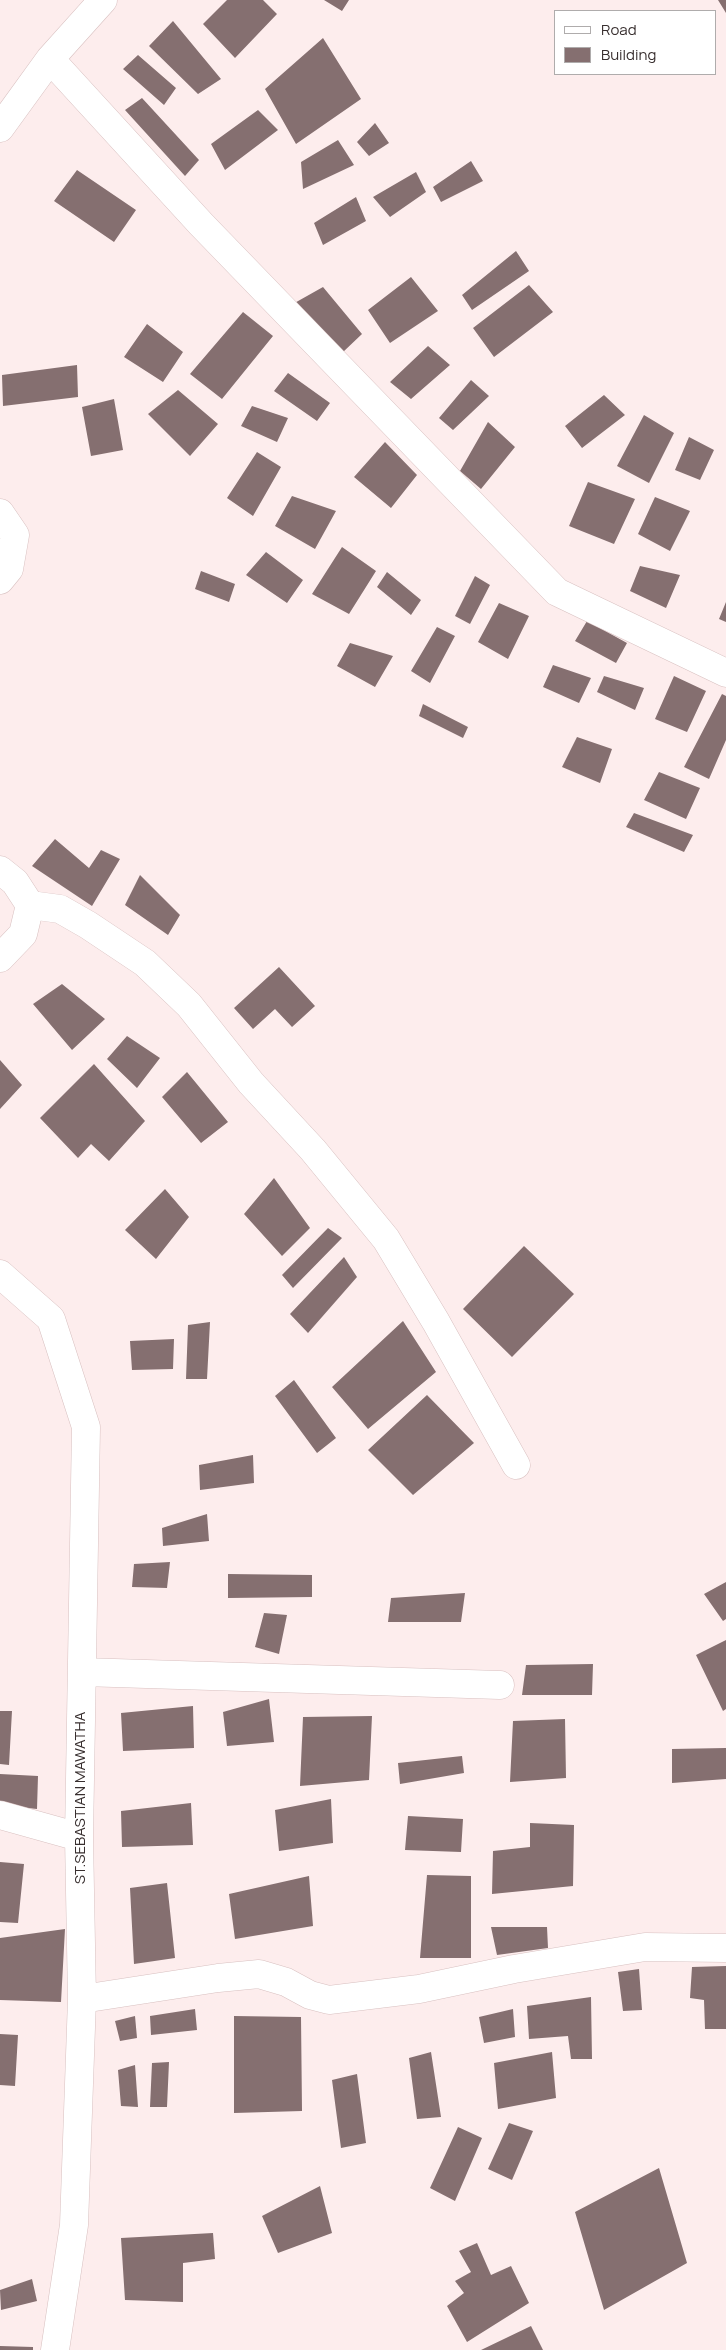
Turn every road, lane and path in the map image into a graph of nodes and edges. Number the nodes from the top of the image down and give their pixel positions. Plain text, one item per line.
1 (103, 0) edge
2 (50, 59) junction
3 (0, 128) edge
4 (0, 513) edge
5 (0, 580) edge
6 (726, 673) edge
7 (0, 870) edge
8 (30, 905) junction
9 (0, 958) edge
10 (0, 1274) edge
11 (516, 1465) dead end
12 (82, 1672) junction
13 (500, 1685) dead end
14 (0, 1815) edge
15 (79, 1837) junction
16 (726, 1948) edge
17 (82, 1999) junction
18 (55, 2350) edge

1 - 2 street
2 - 3 street
2 - 6 street
4 - 5 street
7 - 8 street
8 - 9 street
8 - 11 street
10 - 12 street, ST.SEBASTIAN MAWATHA
12 - 13 street
12 - 15 street, ST.SEBASTIAN MAWATHA
14 - 15 street
15 - 17 street, ST.SEBASTIAN MAWATHA
16 - 17 street
17 - 18 street, ST.SEBASTIAN MAWATHA

